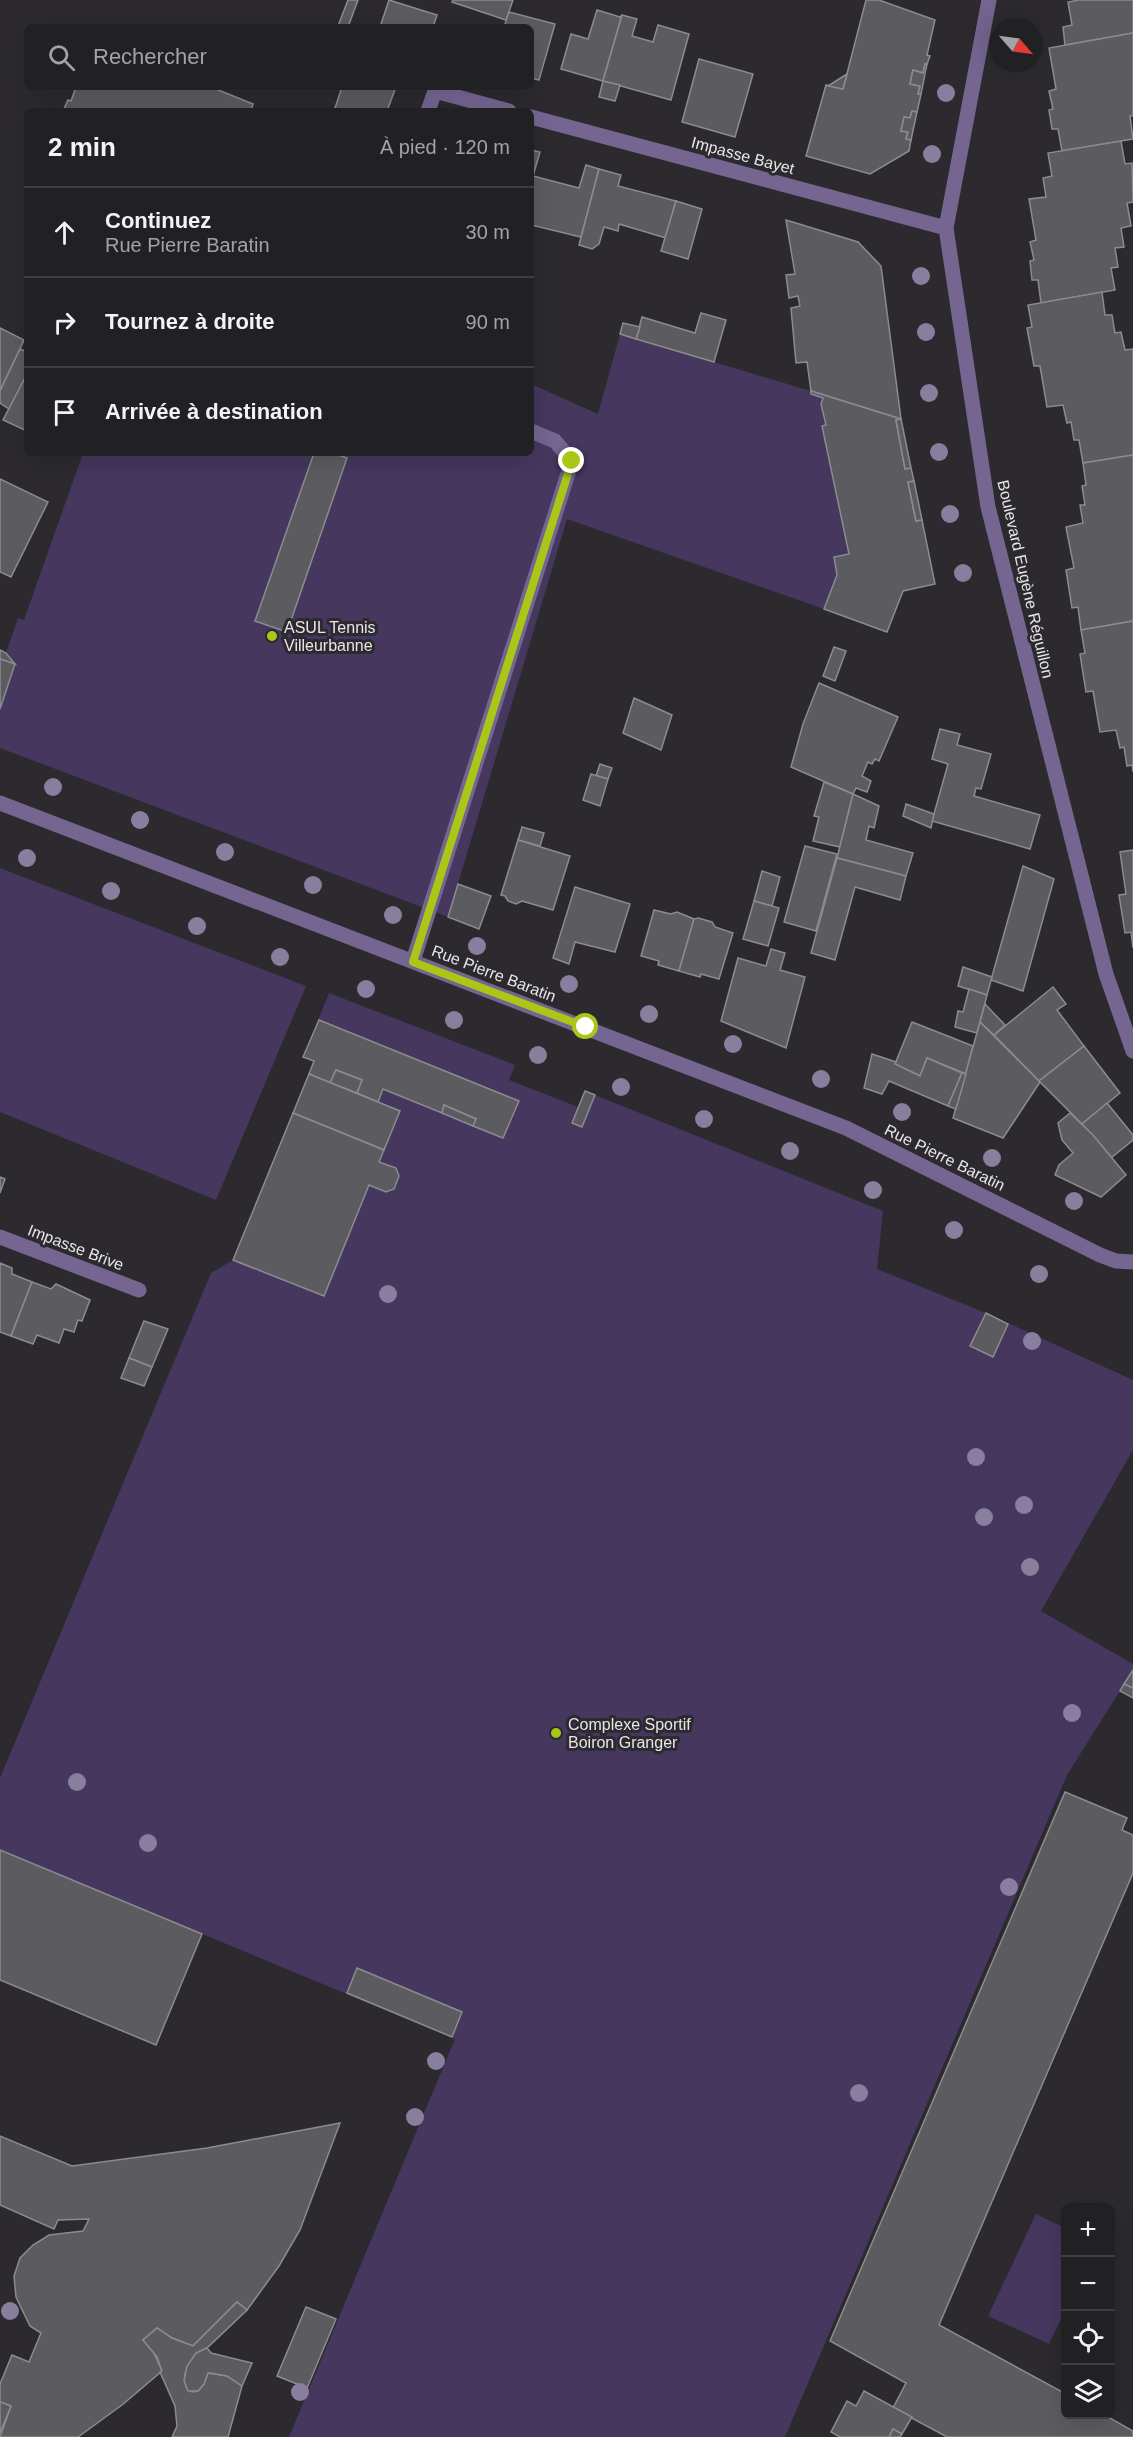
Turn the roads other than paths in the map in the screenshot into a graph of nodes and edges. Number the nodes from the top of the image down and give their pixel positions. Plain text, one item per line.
1 (989, 0) edge
2 (429, 108) edge
3 (499, 108) edge
4 (534, 118) edge
5 (946, 228) junction
6 (534, 432) edge
7 (0, 803) edge
8 (413, 962) junction
9 (1133, 1051) edge
10 (0, 1238) edge
11 (1133, 1262) edge
12 (139, 1290) dead end

1 - 5 street, Boulevard Eugène Réguillon
2 - 3 street
4 - 5 street, Impasse Bayet
5 - 9 street, Boulevard Eugène Réguillon
6 - 8 street
7 - 8 street, Rue Pierre Baratin
8 - 11 street, Rue Pierre Baratin
10 - 12 street, Impasse Brive

